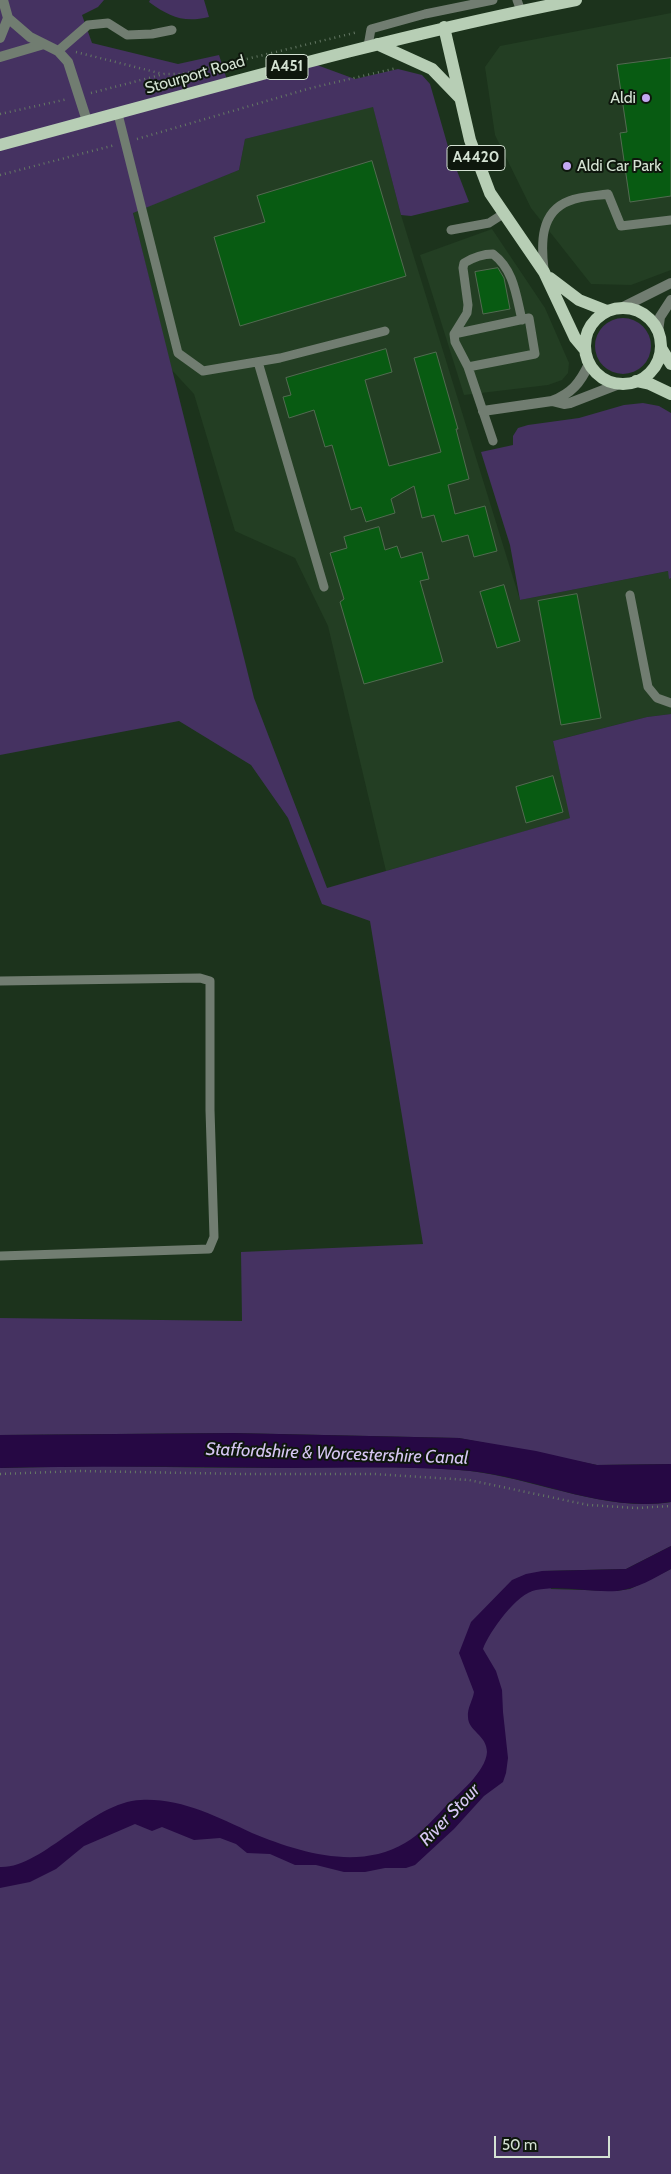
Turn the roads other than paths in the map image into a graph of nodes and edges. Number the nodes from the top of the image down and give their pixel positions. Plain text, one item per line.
1 (2, 0) edge
2 (493, 0) edge
3 (576, 0) edge
4 (519, 5) edge
5 (8, 18) junction
6 (444, 27) junction
7 (172, 30) dead end
8 (0, 38) edge
9 (44, 44) junction
10 (372, 45) junction
11 (58, 51) junction
12 (0, 57) edge
13 (461, 100) junction
14 (118, 114) junction
15 (87, 121) junction
16 (0, 145) edge
17 (503, 214) junction
18 (671, 220) edge
19 (452, 230) dead end
20 (544, 272) junction
21 (671, 283) edge
22 (671, 300) edge
23 (623, 307) junction
24 (607, 310) junction
25 (522, 320) junction
26 (385, 331) dead end
27 (658, 331) junction
28 (454, 334) junction
29 (661, 348) junction
30 (585, 350) junction
31 (258, 362) junction
32 (589, 364) junction
33 (671, 364) edge
34 (468, 367) junction
35 (636, 382) junction
36 (619, 384) junction
37 (671, 394) edge
38 (552, 402) junction
39 (483, 412) junction
40 (493, 441) dead end
41 (324, 587) dead end
42 (630, 595) dead end
43 (671, 703) edge
44 (0, 982) edge
45 (0, 1256) edge

1 - 5 street
2 - 10 lane
3 - 4 main road, Stourport Road / A451
4 - 6 main road, Stourport Road / A451
5 - 8 street
5 - 9 street
6 - 10 main road, Stourport Road / A451
6 - 13 main road, A4420
7 - 11 lane
9 - 11 street
9 - 12 street
10 - 13 main road
10 - 14 main road, Stourport Road / A451
11 - 15 street
13 - 17 main road, A4420
14 - 15 main road, Stourport Road / A451
14 - 31 lane
15 - 16 main road, Stourport Road / A451
17 - 19 lane
17 - 20 main road, A4420
18 - 20 lane
20 - 24 main road, A4420
20 - 30 main road, A4420
21 - 23 street
22 - 27 street
23 - 24 main road
23 - 27 main road
24 - 30 main road
25 - 28 lane
25 - 28 lane
25 - 34 lane
26 - 31 lane
27 - 29 main road
28 - 34 lane
29 - 33 main road
29 - 35 main road
30 - 32 main road
31 - 41 lane
32 - 36 main road
32 - 38 street
34 - 39 lane
35 - 36 main road
35 - 37 main road
36 - 38 street
38 - 39 street
39 - 40 lane
42 - 43 lane
44 - 45 lane

